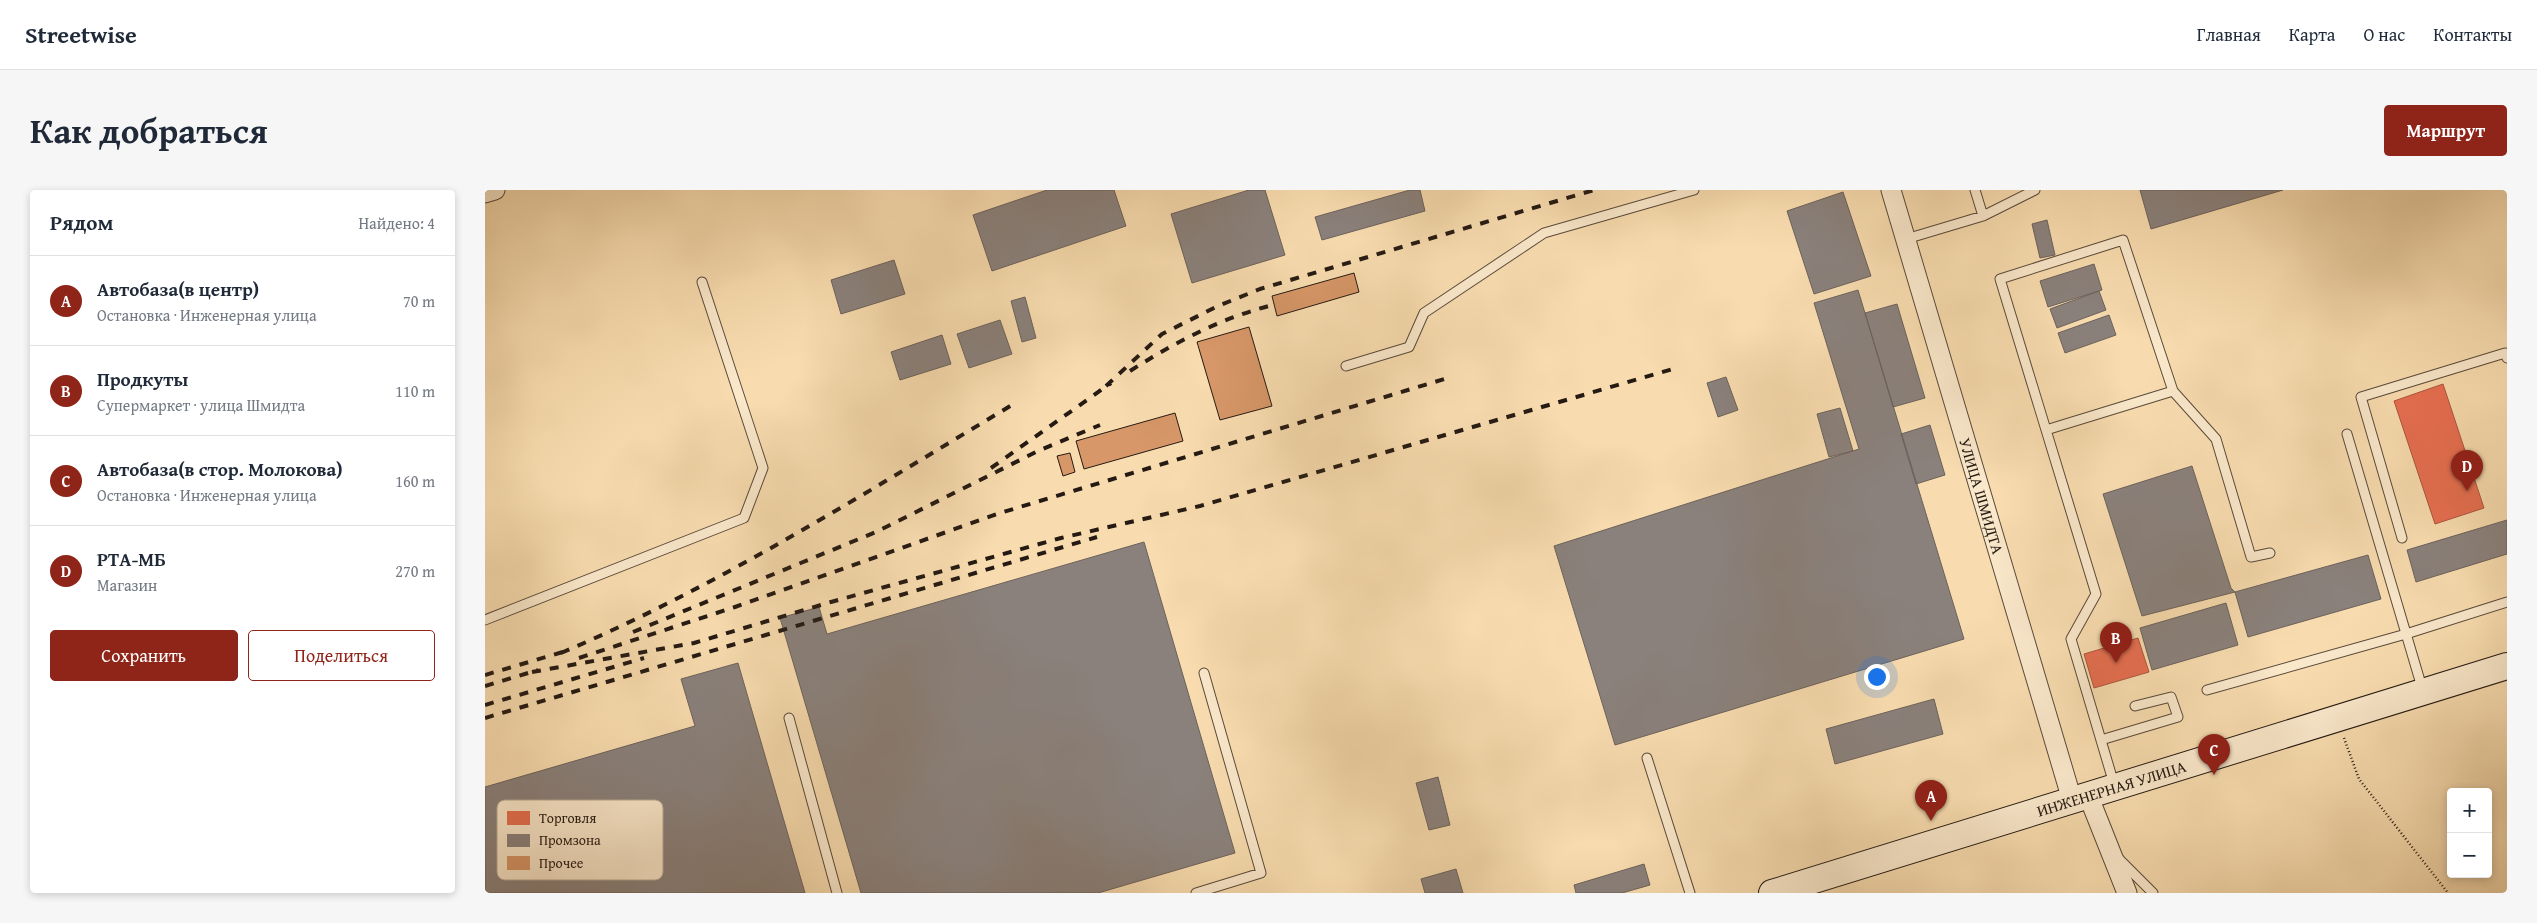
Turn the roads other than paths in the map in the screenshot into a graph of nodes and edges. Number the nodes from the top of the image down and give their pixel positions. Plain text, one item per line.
1 (495, 190) edge
2 (1694, 190) edge
3 (1891, 190) edge
4 (1975, 190) edge
5 (2035, 190) edge
6 (485, 193) edge
7 (1983, 216) junction
8 (1906, 239) junction
9 (702, 282) dead end
10 (2507, 358) edge
11 (1346, 366) dead end
12 (2173, 391) junction
13 (2046, 430) junction
14 (2347, 434) dead end
15 (2402, 538) dead end
16 (2270, 553) dead end
17 (2507, 602) edge
18 (485, 620) edge
19 (2407, 634) junction
20 (2507, 666) edge
21 (1204, 673) dead end
22 (2207, 690) dead end
23 (2423, 691) junction
24 (2135, 706) dead end
25 (789, 718) dead end
26 (2101, 740) junction
27 (1647, 758) dead end
28 (2115, 787) junction
29 (2080, 798) junction
30 (2112, 852) junction
31 (1778, 892) edge
32 (837, 893) edge
33 (1196, 893) edge
34 (1690, 893) edge
35 (2127, 893) edge
36 (2153, 893) edge

1 - 6 street
2 - 11 lane
3 - 8 street, УЛИЦА ШМИДТА
4 - 7 lane
5 - 7 lane
7 - 8 lane
8 - 29 street, УЛИЦА ШМИДТА
9 - 18 lane
10 - 15 lane
12 - 13 lane
12 - 13 lane
12 - 16 lane
13 - 26 lane
14 - 19 lane
17 - 19 lane
19 - 22 lane
19 - 23 lane
20 - 23 street, ИНЖЕНЕРНАЯ УЛИЦА
21 - 33 lane
23 - 28 street, ИНЖЕНЕРНАЯ УЛИЦА
24 - 26 lane
25 - 32 lane
26 - 28 lane
27 - 34 lane
28 - 29 street, ИНЖЕНЕРНАЯ УЛИЦА
29 - 30 street, УЛИЦА ШМИДТА
29 - 31 street, ИНЖЕНЕРНАЯ УЛИЦА
30 - 35 street, УЛИЦА ШМИДТА
30 - 36 lane

